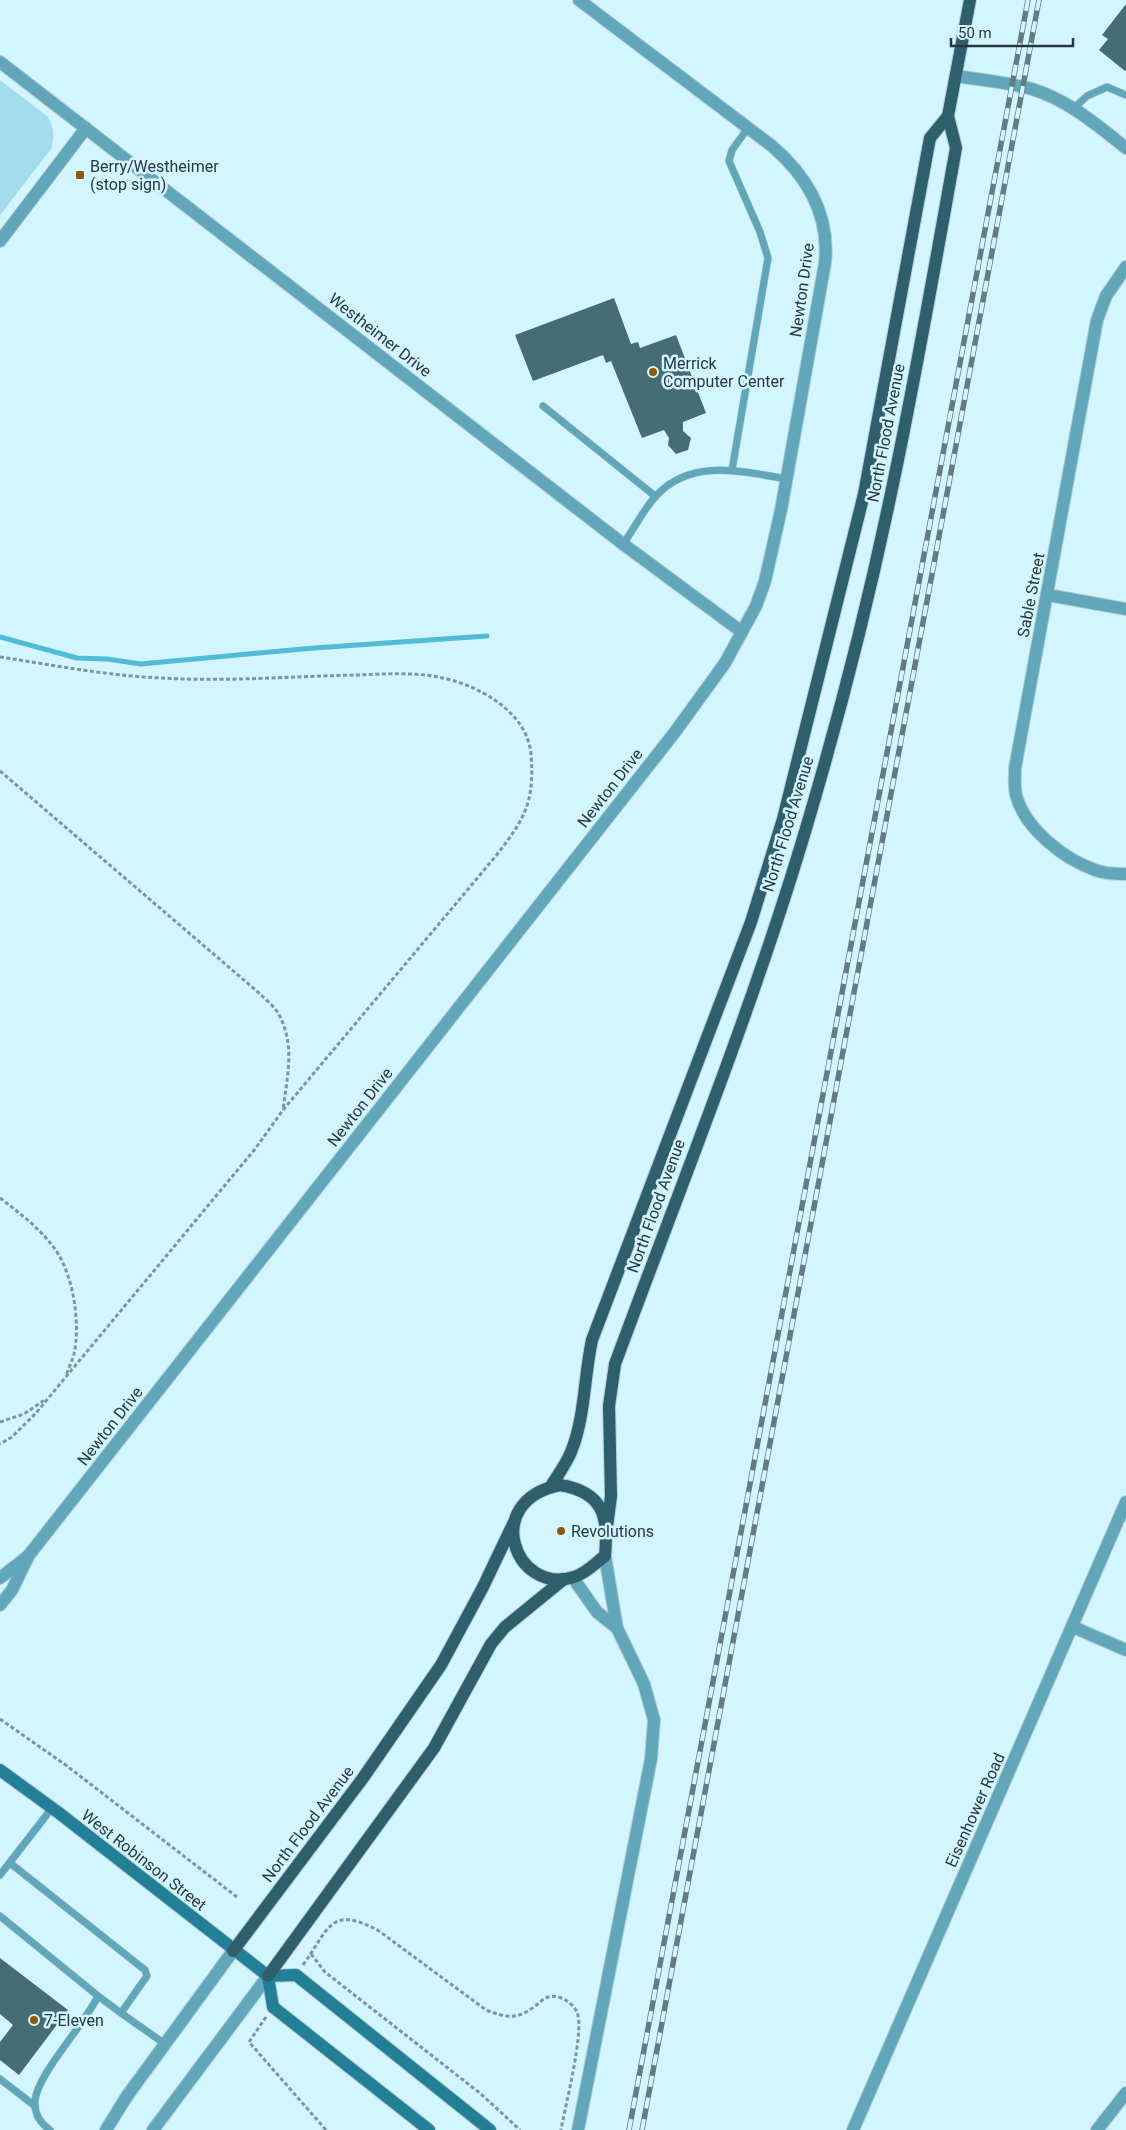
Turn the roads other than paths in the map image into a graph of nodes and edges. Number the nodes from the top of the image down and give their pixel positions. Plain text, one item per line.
1 (579, 0) edge
2 (970, 0) edge
3 (0, 62) edge
4 (956, 76) junction
5 (1126, 95) edge
6 (1074, 108) junction
7 (948, 116) junction
8 (86, 128) junction
9 (748, 128) junction
10 (1126, 148) edge
11 (0, 241) edge
12 (1126, 267) edge
13 (544, 406) dead end
14 (732, 470) junction
15 (786, 479) junction
16 (655, 496) junction
17 (623, 544) junction
18 (1048, 595) junction
19 (1126, 609) edge
20 (742, 632) junction
21 (1126, 874) edge
22 (551, 1486) junction
23 (1126, 1502) edge
24 (513, 1524) junction
25 (607, 1527) junction
26 (605, 1556) junction
27 (6, 1574) edge
28 (569, 1578) junction
29 (0, 1605) edge
30 (1073, 1627) junction
31 (617, 1628) junction
32 (1126, 1650) edge
33 (0, 1770) edge
34 (52, 1808) junction
35 (10, 1863) junction
36 (0, 1876) edge
37 (0, 1917) edge
38 (233, 1950) junction
39 (268, 1976) junction
40 (98, 1996) junction
41 (122, 2013) junction
42 (165, 2044) junction
43 (0, 2079) edge
44 (1126, 2093) edge
45 (36, 2106) junction
46 (579, 2126) edge
47 (50, 2130) edge
48 (106, 2130) edge
49 (153, 2130) edge
50 (429, 2130) edge
51 (490, 2130) edge
52 (853, 2130) edge
53 (1098, 2130) edge

1 - 9 street, Newton Drive
2 - 4 main road, North Flood Avenue
3 - 8 street, Westheimer Drive
4 - 6 street
4 - 7 main road, North Flood Avenue
5 - 6 lane
6 - 10 street
7 - 22 main road, North Flood Avenue
7 - 25 main road, North Flood Avenue
8 - 11 street
8 - 17 street, Westheimer Drive
9 - 14 lane
9 - 15 street, Newton Drive
12 - 18 street, Sable Street
13 - 16 lane
14 - 15 lane
14 - 16 lane
15 - 20 street, Newton Drive
16 - 17 lane
17 - 20 street, Westheimer Drive
18 - 19 street
18 - 21 street, Sable Street
20 - 27 street, Newton Drive
22 - 24 main road
22 - 25 main road
23 - 30 street, Eisenhower Road
24 - 28 main road
24 - 38 main road, North Flood Avenue
25 - 26 main road
26 - 28 main road
26 - 31 street
27 - 29 street, Newton Drive
28 - 31 street
28 - 39 main road
30 - 32 street
30 - 52 street, Eisenhower Road
31 - 46 street
33 - 34 main road, West Robinson Street
34 - 35 lane
34 - 38 main road, West Robinson Street
35 - 36 lane
35 - 41 lane
37 - 40 lane
38 - 39 main road, West Robinson Street
38 - 42 street, North Flood Avenue
39 - 49 street
39 - 50 main road
39 - 51 main road
40 - 41 lane
40 - 45 lane
41 - 42 lane
42 - 48 street, North Flood Avenue
43 - 45 lane
44 - 53 street
45 - 47 lane

